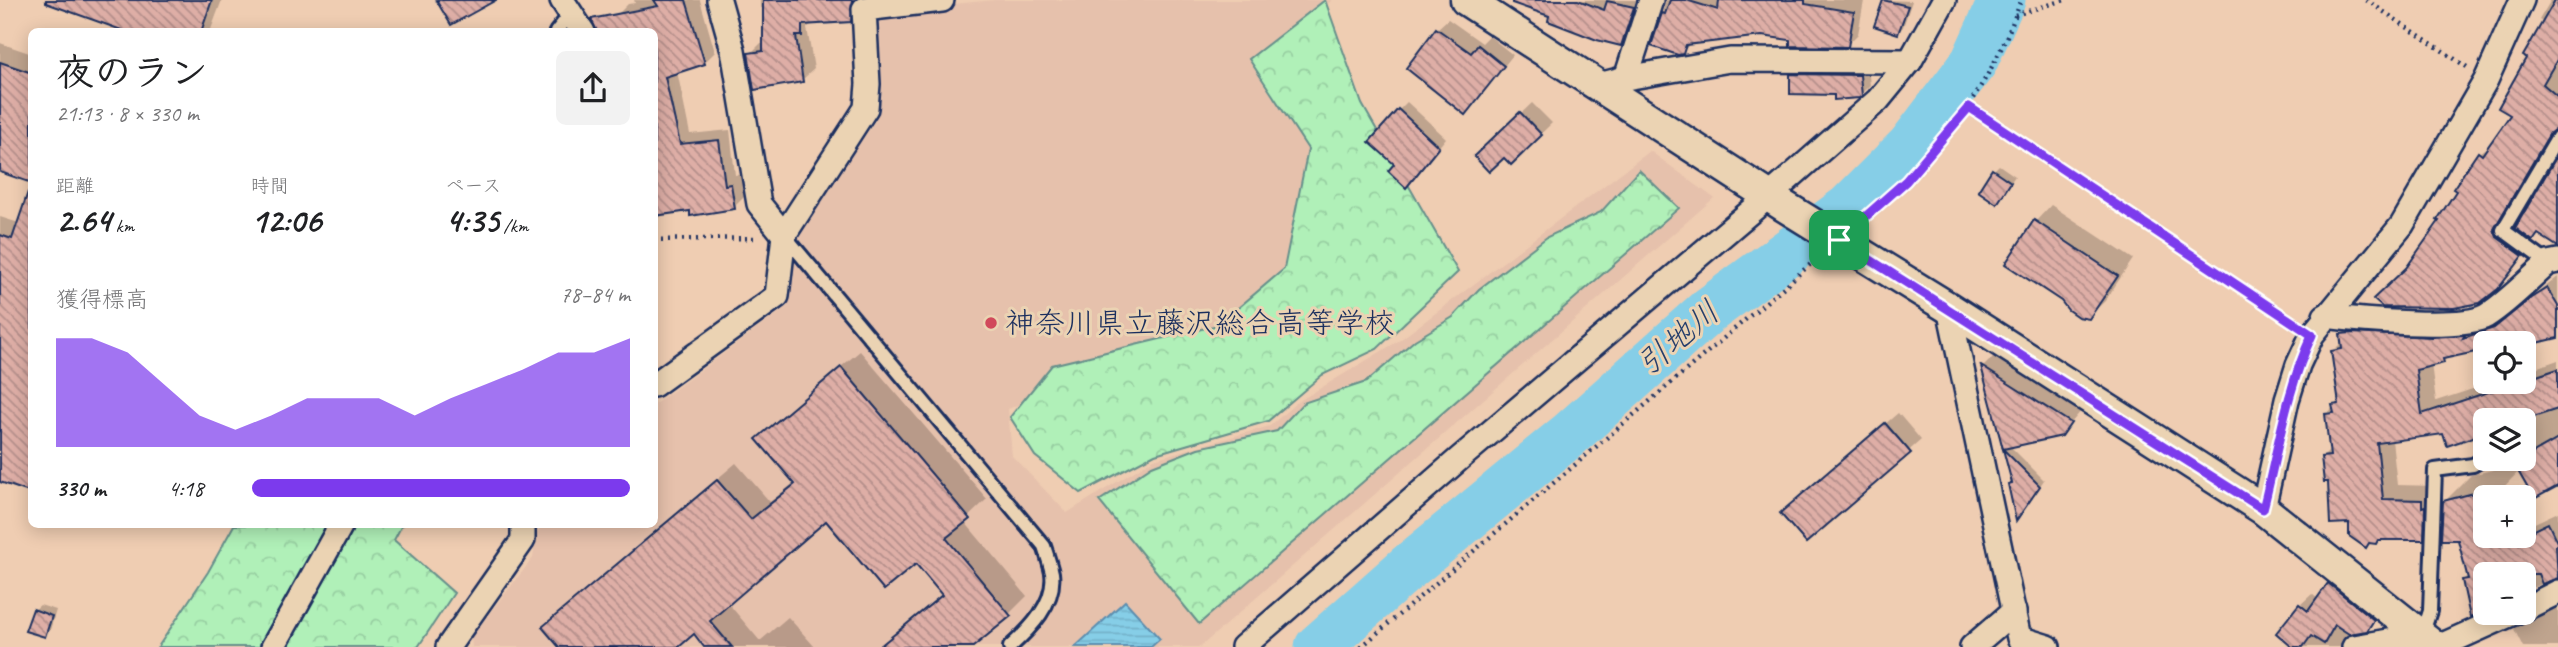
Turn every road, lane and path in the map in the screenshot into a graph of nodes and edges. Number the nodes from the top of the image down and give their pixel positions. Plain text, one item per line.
1 (719, 0) edge
2 (942, 0) edge
3 (1466, 0) edge
4 (1651, 0) edge
5 (1944, 0) edge
6 (2021, 0) edge
7 (2065, 0) edge
8 (2366, 0) edge
9 (2522, 0) edge
10 (572, 15) edge
11 (2015, 15) junction
12 (560, 28) edge
13 (2470, 57) dead end
14 (1910, 61) junction
15 (2466, 66) junction
16 (2459, 78) dead end
17 (2486, 80) junction
18 (1612, 81) junction
19 (1969, 107) junction
20 (2558, 137) edge
21 (1776, 201) junction
22 (784, 235) junction
23 (1836, 238) junction
24 (658, 240) edge
25 (2553, 262) edge
26 (1949, 308) junction
27 (2298, 314) dead end
28 (2325, 316) junction
29 (2302, 329) junction
30 (2288, 333) dead end
31 (658, 383) edge
32 (2473, 465) edge
33 (2263, 509) junction
34 (339, 528) edge
35 (523, 528) edge
36 (2558, 592) edge
37 (2536, 603) edge
38 (2014, 611) junction
39 (2481, 625) edge
40 (2021, 642) edge
41 (2432, 643) edge
42 (273, 647) edge
43 (448, 647) edge
44 (1010, 647) edge
45 (1244, 647) edge
46 (1361, 647) edge
47 (1972, 647) edge
48 (2048, 647) edge
49 (2354, 647) edge

1 - 22 street
2 - 22 street
3 - 18 street
4 - 18 street
5 - 14 street
6 - 11 path
7 - 11 path
8 - 15 path
9 - 17 street
10 - 12 lane
11 - 19 path
13 - 15 path
14 - 18 street
14 - 21 street
15 - 16 path
15 - 17 path
17 - 28 street
18 - 21 street
19 - 23 path
19 - 29 path
20 - 25 lane
21 - 23 street
21 - 45 street
22 - 24 path
22 - 31 street
22 - 44 lane
23 - 26 street
23 - 46 path
25 - 28 street
26 - 33 street
26 - 38 street
27 - 29 path
28 - 29 street
29 - 30 path
29 - 33 street
32 - 41 lane
33 - 41 street
34 - 42 street
35 - 43 street
36 - 37 street
38 - 40 street
38 - 47 street
39 - 41 street
40 - 48 street
41 - 49 street

